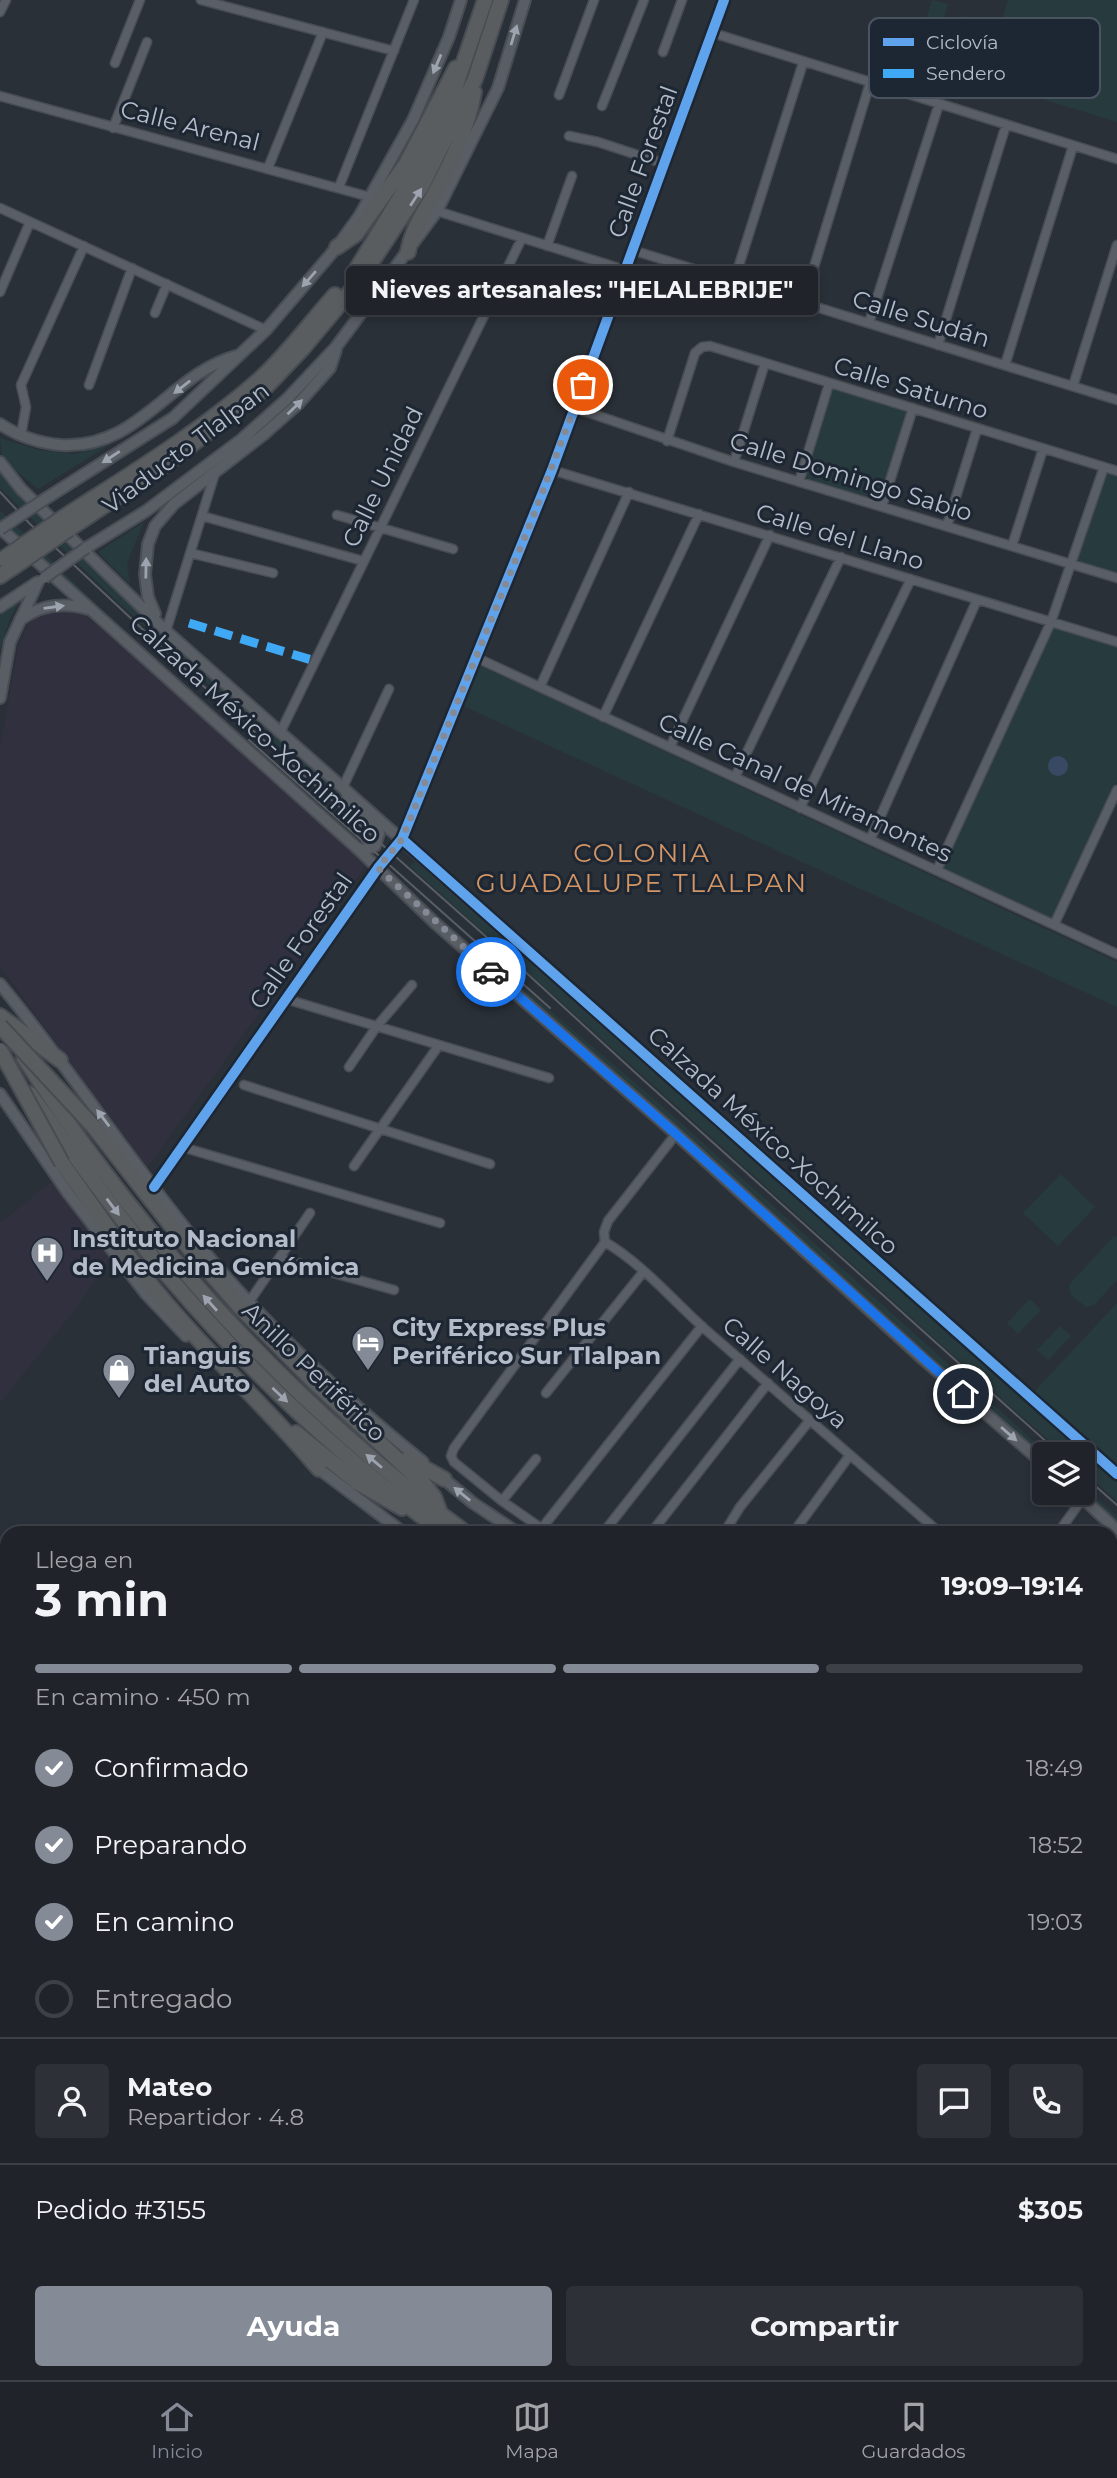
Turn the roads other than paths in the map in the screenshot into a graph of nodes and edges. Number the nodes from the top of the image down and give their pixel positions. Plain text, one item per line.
1 (6, 0) edge
2 (140, 0) edge
3 (203, 0) edge
4 (414, 0) edge
5 (461, 0) edge
6 (485, 0) edge
7 (501, 0) edge
8 (525, 0) edge
9 (594, 0) edge
10 (644, 0) edge
11 (682, 0) edge
12 (724, 0) edge
13 (0, 12) edge
14 (323, 32) junction
15 (713, 33) junction
16 (147, 43) dead end
17 (469, 50) junction
18 (394, 51) junction
19 (663, 52) dead end
20 (115, 63) dead end
21 (803, 63) junction
22 (475, 79) junction
23 (869, 83) edge
24 (869, 86) edge
25 (559, 95) dead end
26 (0, 96) edge
27 (919, 98) edge
28 (939, 104) junction
29 (603, 106) dead end
30 (1006, 125) junction
31 (113, 128) junction
32 (569, 136) dead end
33 (1073, 146) junction
34 (1117, 159) edge
35 (665, 164) junction
36 (268, 168) junction
37 (572, 176) dead end
38 (339, 187) junction
39 (370, 197) junction
40 (0, 208) edge
41 (438, 211) junction
42 (30, 222) junction
43 (522, 238) junction
44 (1117, 245) edge
45 (84, 246) junction
46 (547, 246) junction
47 (337, 247) junction
48 (632, 250) junction
49 (408, 252) junction
50 (132, 268) junction
51 (625, 270) junction
52 (734, 281) junction
53 (167, 284) junction
54 (0, 292) edge
55 (803, 303) junction
56 (155, 313) dead end
57 (869, 323) junction
58 (266, 330) junction
59 (938, 345) junction
60 (336, 347) junction
61 (242, 355) junction
62 (765, 363) junction
63 (1005, 365) junction
64 (830, 384) junction
65 (89, 385) dead end
66 (1073, 386) junction
67 (1117, 400) edge
68 (575, 408) junction
69 (913, 408) junction
70 (0, 424) edge
71 (977, 429) junction
72 (22, 435) junction
73 (667, 440) junction
74 (1043, 449) junction
75 (0, 462) edge
76 (734, 462) junction
77 (1104, 467) junction
78 (552, 470) junction
79 (1117, 471) edge
80 (215, 473) junction
81 (799, 482) junction
82 (629, 492) junction
83 (882, 506) junction
84 (699, 514) junction
85 (337, 515) dead end
86 (202, 516) junction
87 (65, 524) junction
88 (947, 526) junction
89 (0, 528) edge
90 (380, 528) junction
91 (770, 535) junction
92 (1012, 546) junction
93 (453, 549) dead end
94 (190, 553) junction
95 (841, 557) junction
96 (363, 561) junction
97 (1073, 564) junction
98 (4, 566) edge
99 (274, 573) dead end
100 (1117, 578) edge
101 (911, 579) junction
102 (41, 580) junction
103 (977, 600) junction
104 (0, 607) edge
105 (93, 612) junction
106 (18, 622) junction
107 (1051, 622) junction
108 (166, 631) junction
109 (1117, 642) edge
110 (477, 658) junction
111 (540, 687) junction
112 (389, 689) dead end
113 (0, 698) edge
114 (603, 717) junction
115 (280, 733) junction
116 (670, 747) junction
117 (735, 777) junction
118 (344, 788) junction
119 (1117, 790) edge
120 (800, 808) junction
121 (402, 839) junction
122 (870, 840) junction
123 (357, 848) junction
124 (378, 868) junction
125 (937, 870) junction
126 (1054, 925) junction
127 (1117, 954) edge
128 (0, 984) edge
129 (412, 985) dead end
130 (286, 999) junction
131 (0, 1021) edge
132 (377, 1026) junction
133 (439, 1045) junction
134 (0, 1052) edge
135 (60, 1060) junction
136 (349, 1067) dead end
137 (549, 1078) dead end
138 (244, 1085) dead end
139 (0, 1094) edge
140 (379, 1129) junction
141 (676, 1134) junction
142 (182, 1147) junction
143 (490, 1164) dead end
144 (354, 1166) dead end
145 (154, 1187) junction
146 (310, 1213) dead end
147 (440, 1223) dead end
148 (606, 1242) junction
149 (280, 1258) junction
150 (644, 1270) junction
151 (394, 1290) dead end
152 (249, 1302) junction
153 (702, 1326) junction
154 (740, 1359) junction
155 (768, 1383) junction
156 (546, 1393) dead end
157 (271, 1413) junction
158 (810, 1420) junction
159 (372, 1435) junction
160 (1032, 1454) edge
161 (850, 1455) junction
162 (536, 1459) dead end
163 (319, 1469) junction
164 (1117, 1474) edge
165 (444, 1479) junction
166 (502, 1501) junction
167 (1074, 1505) edge
168 (1091, 1505) edge
169 (441, 1514) junction
170 (424, 1518) junction
171 (395, 1526) edge
172 (435, 1526) edge
173 (457, 1526) edge
174 (508, 1526) edge
175 (538, 1526) edge
176 (549, 1526) edge
177 (609, 1526) edge
178 (656, 1526) edge
179 (728, 1526) edge
180 (798, 1526) edge
181 (932, 1526) edge
182 (1062, 1526) edge
183 (1113, 1526) edge

1 - 13 street
2 - 20 street
3 - 14 street
4 - 18 street
5 -> 39 main road, Viaducto Tlalpan
6 - 17 highway, Viaducto Tlalpan
7 - 22 highway, Viaducto Tlalpan
41 -> 8 main road, Viaducto Tlalpan
9 - 25 street
10 - 29 street
11 - 19 street
12 - 15 street, Calle Forestal
14 - 18 street
14 - 36 street
15 - 21 street
15 - 35 street, Calle Forestal
16 - 31 street
17 - 47 highway
17 - 87 highway, Viaducto Tlalpan
18 - 38 street
21 - 23 street
21 - 52 street
22 - 49 highway
87 -> 22 highway, Viaducto Tlalpan
24 - 55 street
26 - 31 street, Calle Arenal
27 - 28 street
28 - 30 street
28 - 57 street
30 - 33 street
30 - 59 street
31 - 36 street, Calle Arenal
32 - 35 street
33 - 34 street
33 - 63 street
35 - 48 street, Calle Forestal
36 - 38 street, Calle Arenal
37 - 46 street
38 - 39 street, Calle Arenal
39 - 47 main road, Viaducto Tlalpan
40 - 42 street
41 - 43 street
41 - 49 main road, Viaducto Tlalpan
42 - 45 street
42 - 54 street
43 - 46 street
43 - 90 street, Calle Unidad
44 - 66 street
45 - 50 street
45 - 72 street
46 - 51 street
47 -> 58 main road, Viaducto Tlalpan
48 - 51 street, Calle Forestal
48 - 52 street, Calle Sudán
49 - 60 main road, Viaducto Tlalpan
50 - 53 street
50 - 65 street
51 - 68 street, Calle Forestal
52 - 55 street, Calle Sudán
53 - 56 street
53 - 58 street
55 - 57 street, Calle Sudán
57 - 59 street, Calle Sudán
58 - 61 main road, Viaducto Tlalpan
59 - 63 street, Calle Sudán
80 -> 60 main road
60 - 102 main road, Viaducto Tlalpan, bridge
61 -> 72 main road
61 -> 89 main road, Viaducto Tlalpan, bridge
62 - 64 street, Calle Saturno
62 - 73 street, Calle Saturno
62 - 76 street
63 - 66 street, Calle Sudán
64 - 69 street, Calle Saturno
64 - 81 street
66 - 67 street, Calle Sudán
68 - 73 street, Calle Domingo Sabio
68 - 78 street, Calle Forestal
69 - 71 street, Calle Saturno
69 - 83 street
70 - 72 main road
71 - 74 street, Calle Saturno
71 - 88 street
73 - 76 street, Calle Domingo Sabio
74 - 77 street, Calle Saturno
74 - 92 street
75 - 108 main road, Calzada México-Xochimilco
76 - 81 street, Calle Domingo Sabio
77 - 79 street, Calle Saturno
77 - 97 street
78 - 82 street, Calle del Llano
78 - 110 street, Calle Forestal
80 - 86 street
108 -> 80 main road
81 - 83 street, Calle Domingo Sabio
82 - 84 street, Calle del Llano
82 - 111 street
83 - 88 street, Calle Domingo Sabio
84 - 91 street, Calle del Llano
84 - 114 street
85 - 90 street
86 - 94 street
86 - 96 street
87 - 98 highway, Viaducto Tlalpan, bridge
88 - 92 street, Calle Domingo Sabio
89 - 105 main road, Calzada México-Xochimilco
90 - 93 street
90 - 96 street, Calle Unidad
91 - 95 street, Calle del Llano
91 - 116 street
92 - 97 street, Calle Domingo Sabio
94 - 99 street
94 - 108 street
95 - 101 street, Calle del Llano
95 - 117 street
96 - 115 street, Calle Unidad
97 - 100 street, Calle Domingo Sabio
97 - 107 street
101 - 103 street, Calle del Llano
101 - 120 street
102 - 104 main road, Viaducto Tlalpan
102 - 106 main road
103 - 107 street, Calle del Llano
103 - 122 street
106 -> 105 main road
105 - 123 main road, Calzada México-Xochimilco
106 - 113 main road
107 - 109 street, Calle del Llano
107 - 125 street
108 - 115 main road, Calzada México-Xochimilco
110 - 111 street, Calle Canal de Miramontes
110 - 121 street, Calle Forestal
111 - 114 street, Calle Canal de Miramontes
112 - 118 street
114 - 116 street, Calle Canal de Miramontes
115 - 118 main road, Calzada México-Xochimilco
116 - 117 street, Calle Canal de Miramontes
117 - 120 street, Calle Canal de Miramontes
118 - 121 main road, Calzada México-Xochimilco
118 - 123 main road
119 - 126 street
120 - 122 street, Calle Canal de Miramontes
121 - 124 street, Calle Forestal
121 - 164 main road, Calzada México-Xochimilco
122 - 125 street, Calle Canal de Miramontes
123 - 124 main road, Calzada México-Xochimilco
124 - 130 street, Calle Forestal
124 - 141 main road, Calzada México-Xochimilco
125 - 126 street, Calle Canal de Miramontes
126 - 127 street, Calle Canal de Miramontes
128 - 135 main road
129 - 132 street
130 - 132 street
130 - 142 street, Calle Forestal
131 - 135 highway
131 - 159 highway, bridge
169 -> 131 highway, Anillo Periférico
132 - 133 street
132 - 136 street
133 - 137 street
133 - 140 street
134 - 157 highway, bridge
134 -> 170 highway, Anillo Periférico
145 -> 135 main road
138 - 140 street
139 - 163 main road
140 - 143 street
140 - 144 street
141 - 148 street
141 -> 160 main road, Calzada México-Xochimilco
142 - 145 street, Calle Forestal
142 - 147 street
145 - 152 main road
146 - 149 street
148 - 150 street, Calle Nagoya
148 - 166 street
149 - 151 street
149 - 152 street
150 - 153 street, Calle Nagoya
150 - 156 street
152 - 165 main road
153 - 154 street, Calle Nagoya
153 - 176 street
154 - 155 street, Calle Nagoya
154 - 177 street
155 - 158 street, Calle Nagoya
155 - 178 street
157 - 163 highway
157 - 170 highway
158 - 161 street, Calle Nagoya
158 - 179 street
159 - 165 highway
159 - 169 highway
161 - 180 street
161 - 181 street, Calle Nagoya
162 - 166 street
163 - 171 main road
174 -> 165 main road
166 - 175 street
167 - 182 street
168 - 183 main road
169 - 173 highway, Anillo Periférico
170 - 172 highway, Anillo Periférico

